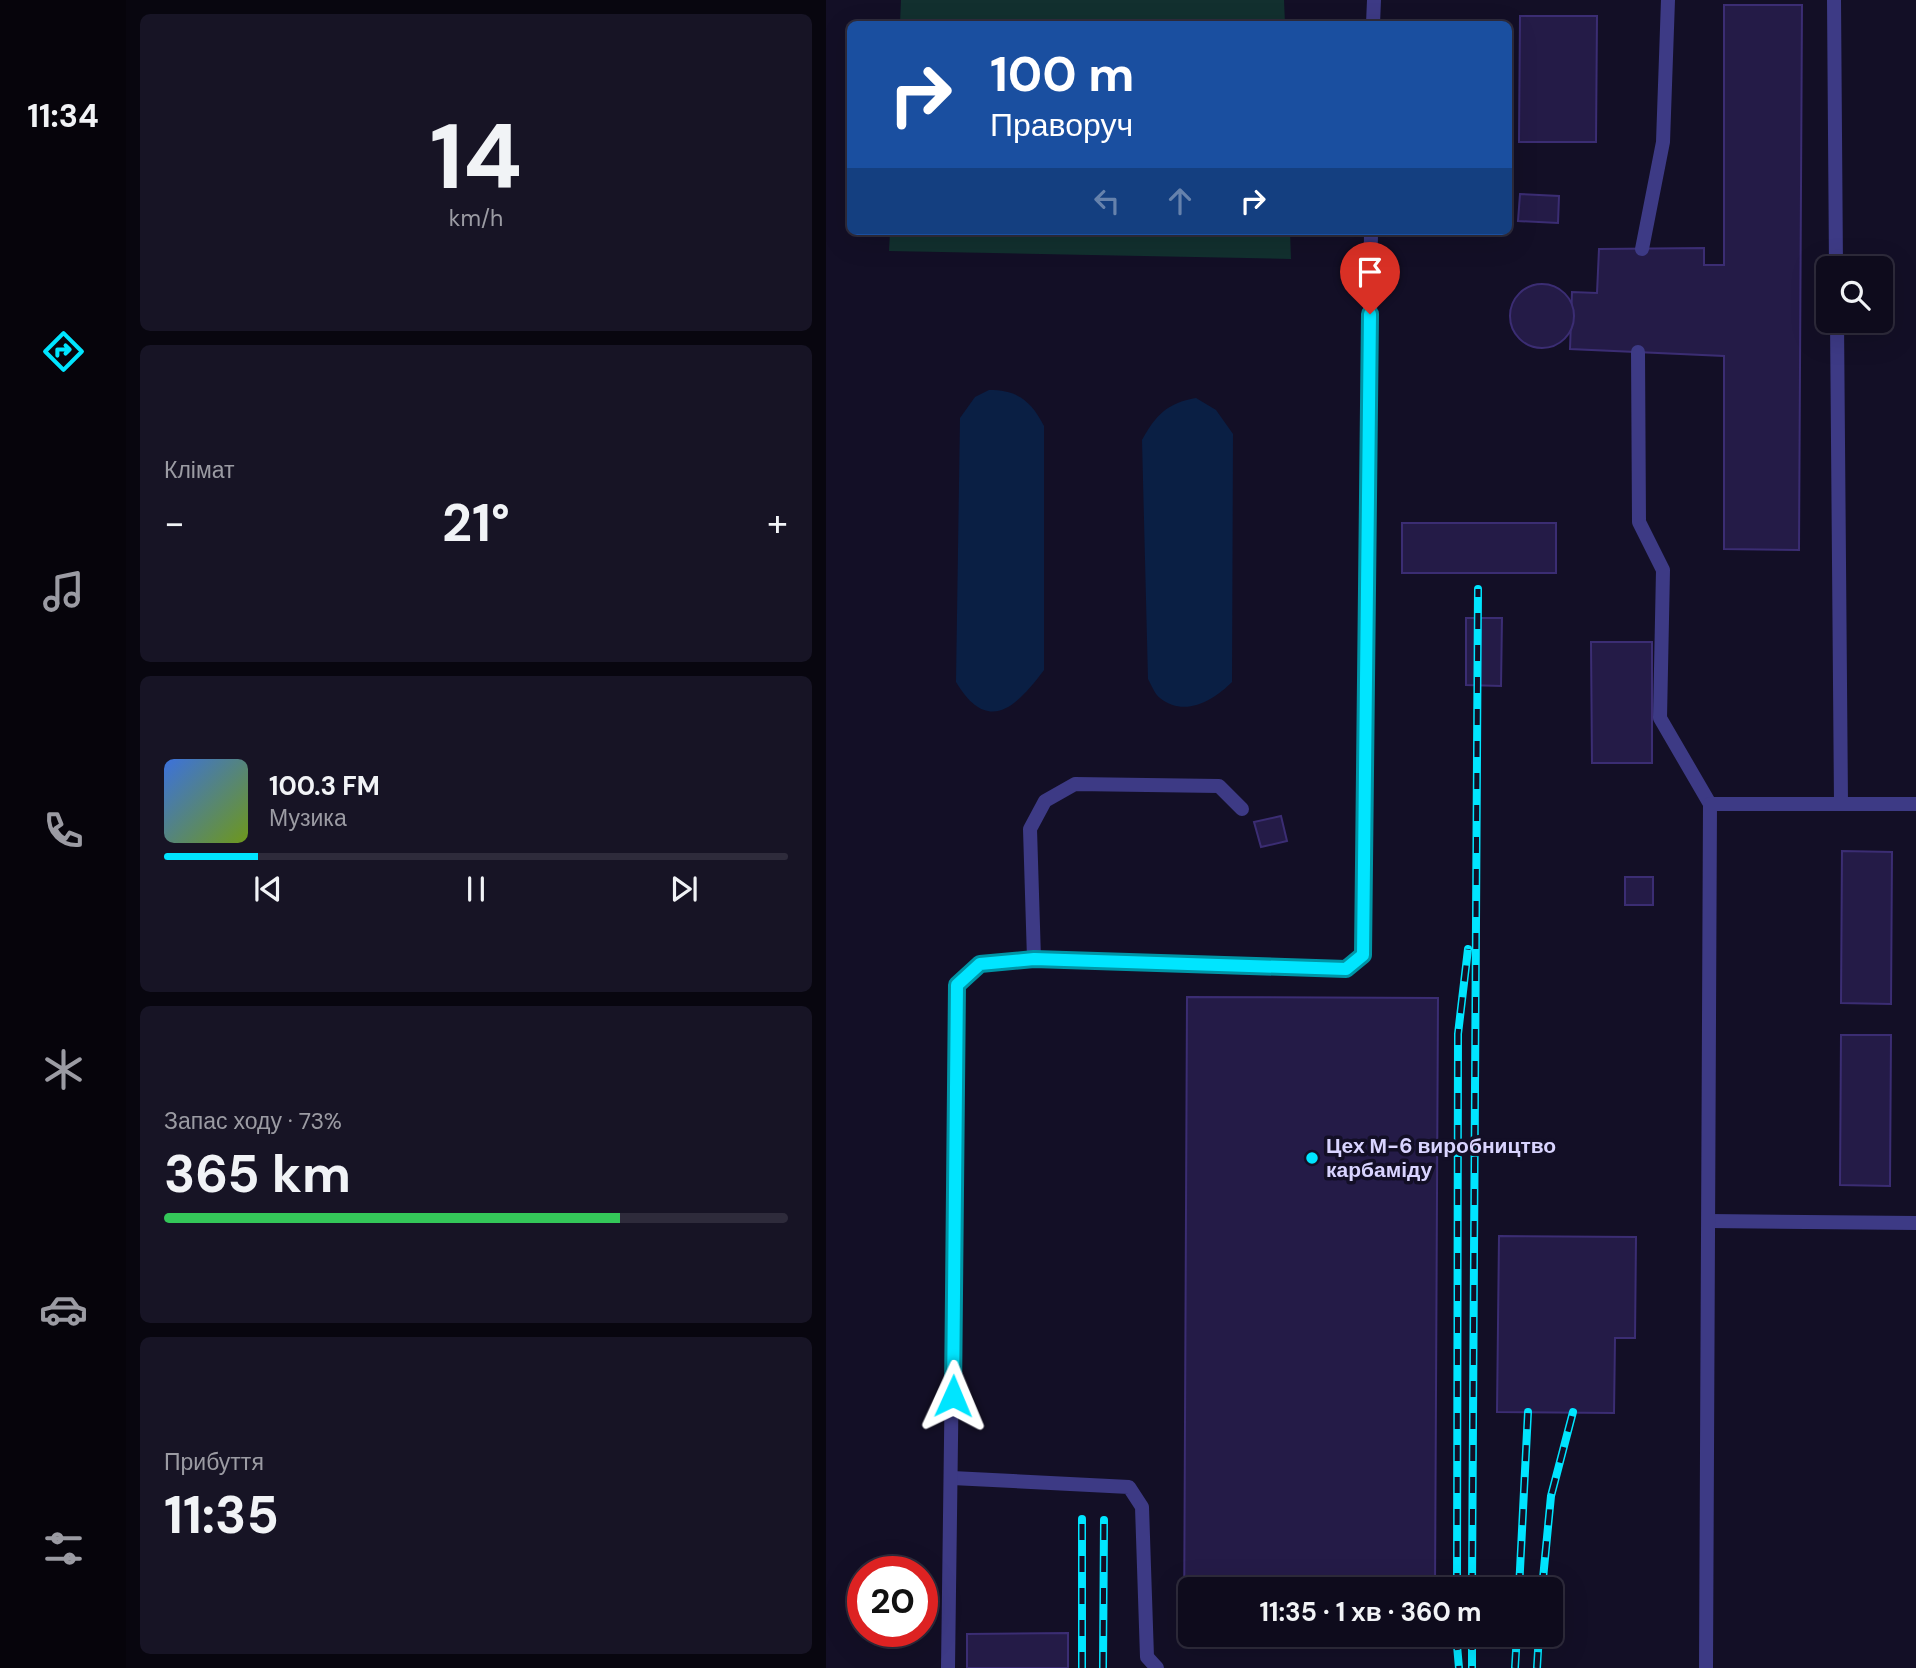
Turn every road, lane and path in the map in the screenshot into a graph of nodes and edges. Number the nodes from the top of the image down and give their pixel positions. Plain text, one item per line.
1 (1374, 0) edge
2 (1668, 0) edge
3 (1834, 0) edge
4 (1373, 21) edge
5 (1371, 235) edge
6 (1642, 249) dead end
7 (1836, 256) edge
8 (1836, 333) edge
9 (1638, 352) dead end
10 (1710, 804) junction
11 (1841, 804) junction
12 (1916, 804) edge
13 (1242, 809) dead end
14 (1034, 959) junction
15 (1709, 1221) junction
16 (1916, 1223) edge
17 (952, 1478) junction
18 (948, 1668) edge
19 (1157, 1668) edge
20 (1706, 1668) edge

1 - 4 lane
2 - 6 lane
3 - 7 lane
5 - 14 lane
8 - 11 lane
9 - 10 lane
10 - 11 lane
10 - 15 lane
11 - 12 lane
13 - 14 lane
14 - 17 lane
15 - 16 lane
15 - 20 lane
17 - 18 lane
17 - 19 lane

